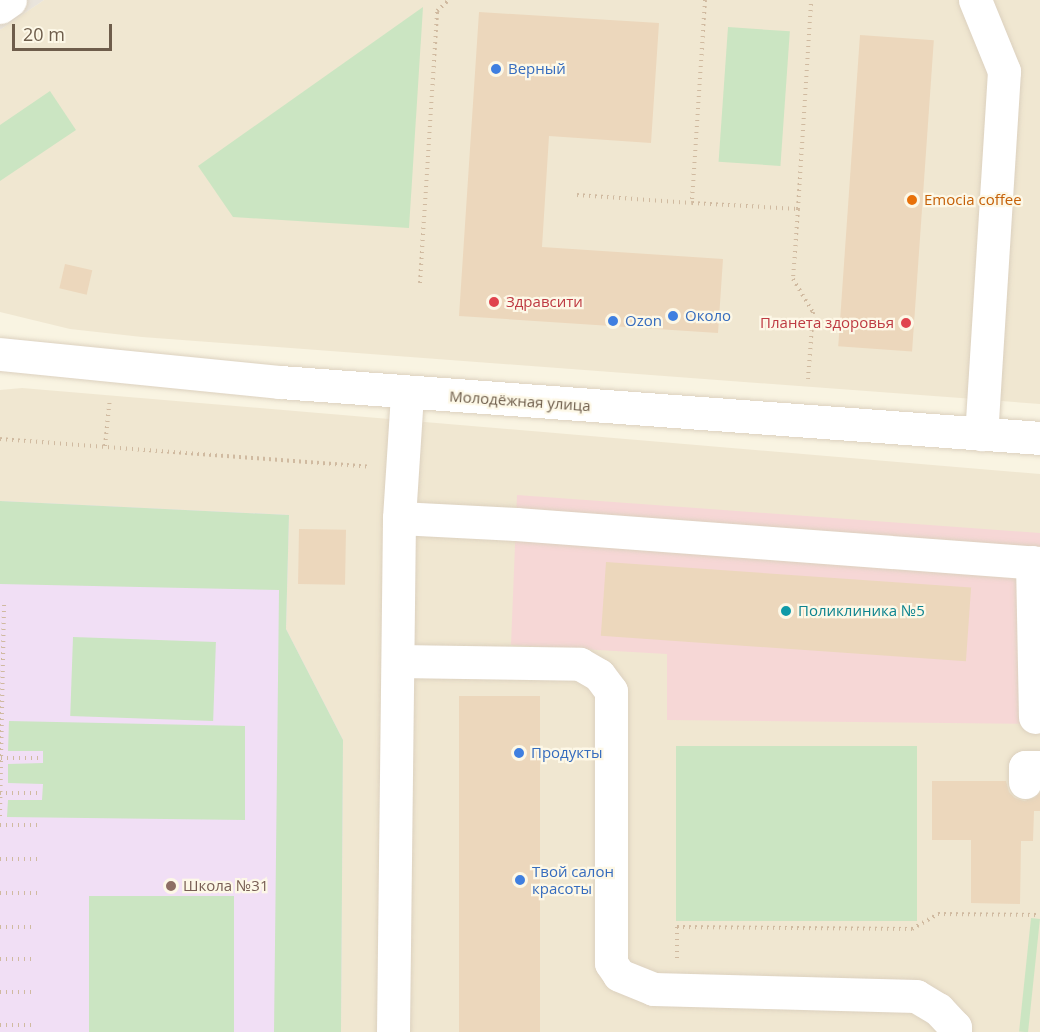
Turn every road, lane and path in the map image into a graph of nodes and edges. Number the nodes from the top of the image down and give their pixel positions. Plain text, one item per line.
1 (10, 0) edge
2 (449, 0) edge
3 (705, 0) edge
4 (811, 0) edge
5 (975, 0) edge
6 (0, 7) edge
7 (577, 195) dead end
8 (692, 203) junction
9 (798, 209) junction
10 (420, 282) dead end
11 (0, 354) edge
12 (808, 379) dead end
13 (407, 393) junction
14 (981, 434) junction
15 (1040, 438) edge
16 (0, 439) edge
17 (401, 469) junction
18 (399, 518) junction
19 (1036, 562) edge
20 (4, 605) dead end
21 (398, 660) junction
22 (1035, 717) dead end
23 (1, 758) edge
24 (38, 758) dead end
25 (0, 793) edge
26 (38, 793) dead end
27 (0, 816) edge
28 (0, 825) edge
29 (38, 825) dead end
30 (0, 859) edge
31 (37, 859) dead end
32 (0, 893) edge
33 (36, 893) dead end
34 (1040, 915) edge
35 (0, 927) edge
36 (36, 927) dead end
37 (0, 959) edge
38 (35, 959) dead end
39 (676, 990) junction
40 (0, 992) edge
41 (35, 992) dead end
42 (0, 1025) edge
43 (33, 1025) dead end
44 (393, 1032) edge
45 (955, 1032) edge

1 - 6 street
2 - 10 path
3 - 8 path
4 - 9 path
5 - 14 street
7 - 8 path
8 - 9 path
9 - 12 path
11 - 13 street, Молодёжная улица
13 - 14 street, Молодёжная улица
13 - 17 street
14 - 15 street, Молодёжная улица
16 - 17 path
17 - 18 street
18 - 19 street
18 - 21 street
19 - 22 street
20 - 23 path
21 - 39 street
21 - 44 street
23 - 24 path
23 - 25 path
25 - 26 path
25 - 27 path
28 - 29 path
30 - 31 path
32 - 33 path
34 - 39 path
35 - 36 path
37 - 38 path
39 - 45 street
40 - 41 path
42 - 43 path

